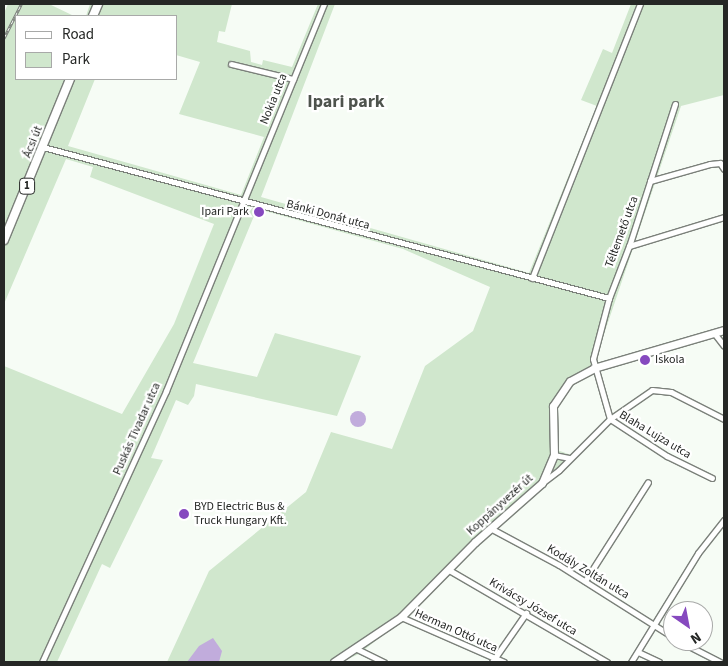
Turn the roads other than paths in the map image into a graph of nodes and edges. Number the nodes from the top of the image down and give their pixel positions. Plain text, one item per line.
1 (324, 4) edge
2 (640, 4) edge
3 (231, 64) dead end
4 (293, 79) junction
5 (70, 80) edge
6 (675, 104) dead end
7 (43, 147) junction
8 (724, 169) edge
9 (650, 181) junction
10 (243, 201) junction
11 (724, 217) edge
12 (4, 240) edge
13 (629, 246) junction
14 (532, 278) junction
15 (608, 298) junction
16 (724, 330) edge
17 (714, 333) junction
18 (724, 346) edge
19 (594, 368) junction
20 (610, 419) junction
21 (724, 419) edge
22 (554, 455) junction
23 (569, 458) junction
24 (712, 478) dead end
25 (648, 482) dead end
26 (542, 483) junction
27 (724, 520) edge
28 (490, 528) junction
29 (449, 570) junction
30 (585, 581) junction
31 (526, 613) junction
32 (401, 617) junction
33 (654, 625) junction
34 (663, 631) edge
35 (357, 649) junction
36 (699, 651) edge
37 (638, 652) junction
38 (493, 660) edge
39 (42, 662) edge
40 (334, 662) edge
41 (384, 662) edge
42 (504, 662) edge
43 (607, 662) edge
44 (631, 662) edge
45 (659, 662) edge
46 (720, 662) edge

1 - 4 street, Nokia utca
2 - 14 street
3 - 4 street
4 - 10 street, Nokia utca
5 - 7 main road, Ácsi út / 1
6 - 9 street, Téltemető utca
7 - 10 street, Bánki Donát utca
7 - 12 main road, Ácsi út / 1
8 - 9 street
9 - 13 street, Téltemető utca
10 - 14 street, Bánki Donát utca
10 - 39 street, Puskás Tivadar utca
11 - 13 street
13 - 15 street, Téltemető utca
14 - 15 street, Bánki Donát utca
15 - 19 street, Téltemető utca
16 - 17 street, Koppányvezér út
17 - 18 street
17 - 19 street, Koppányvezér út
19 - 20 street, Blaha Lujza utca
19 - 22 street, Koppányvezér út
20 - 21 street
20 - 23 street
20 - 24 street, Blaha Lujza utca
22 - 23 street
22 - 26 street, Koppányvezér út
23 - 26 street
25 - 30 street
26 - 28 street, Koppányvezér út
27 - 33 street
28 - 29 street, Koppányvezér út
28 - 30 street, Kodály Zoltán utca
29 - 31 street, Krivácsy József utca
29 - 32 street, Koppányvezér út
30 - 33 street, Kodály Zoltán utca
31 - 38 street
31 - 43 street, Krivácsy József utca
32 - 35 street, Koppányvezér út
32 - 38 street, Herman Ottó utca
33 - 34 street, Kodály Zoltán utca
33 - 37 street
35 - 40 street, Koppányvezér út
35 - 41 street
36 - 46 street
37 - 44 street
37 - 45 street
38 - 42 street, Herman Ottó utca

